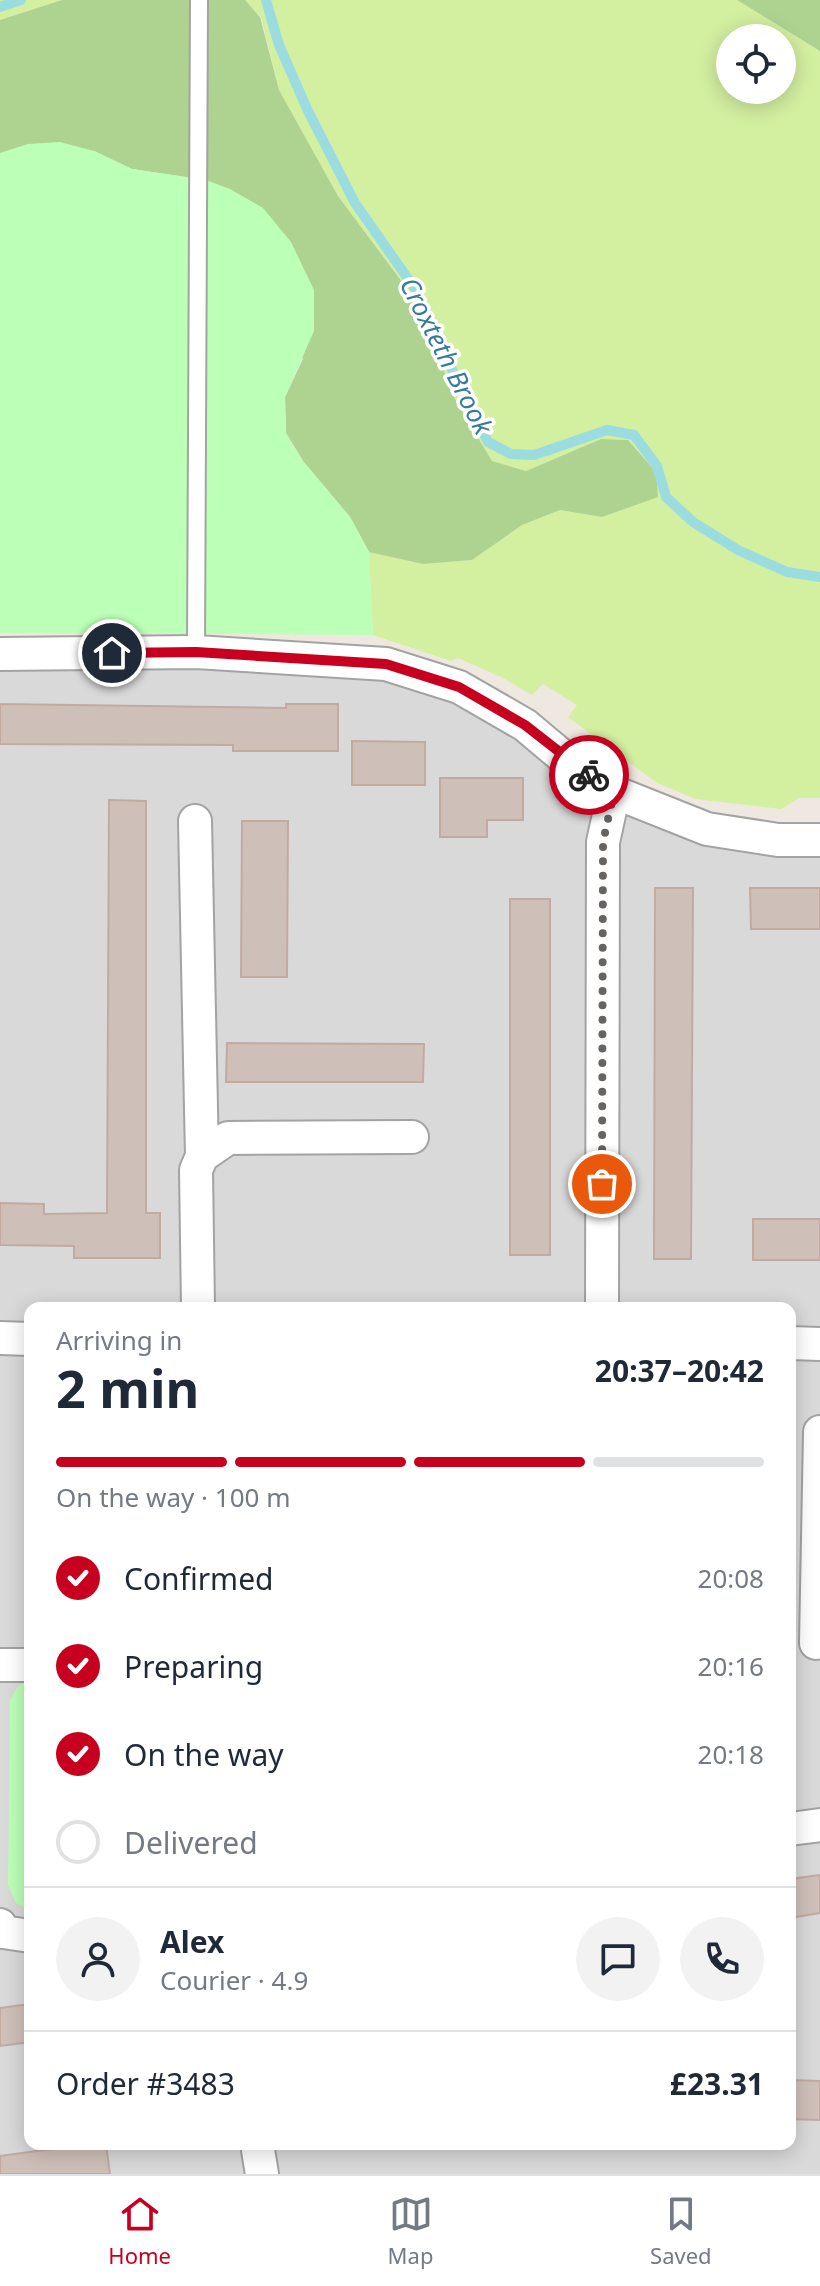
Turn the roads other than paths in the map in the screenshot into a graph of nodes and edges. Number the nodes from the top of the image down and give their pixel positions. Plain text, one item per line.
1 (199, 0) edge
2 (196, 652) junction
3 (0, 654) edge
4 (614, 792) junction
5 (195, 821) dead end
6 (820, 840) edge
7 (412, 1137) dead end
8 (202, 1156) junction
9 (198, 1302) edge
10 (602, 1302) edge
11 (0, 1338) edge
12 (24, 1339) edge
13 (796, 1343) edge
14 (820, 1344) edge
15 (820, 1432) edge
16 (816, 1643) dead end
17 (0, 1665) edge
18 (24, 1665) edge
19 (820, 1825) edge
20 (796, 1828) edge
21 (258, 2150) edge
22 (262, 2174) edge

1 - 2 lane
2 - 3 street
2 - 4 street
4 - 6 street
4 - 10 street
5 - 8 street
7 - 8 street
8 - 9 street
11 - 12 street
13 - 14 street
15 - 16 street
17 - 18 street
19 - 20 street
21 - 22 street

